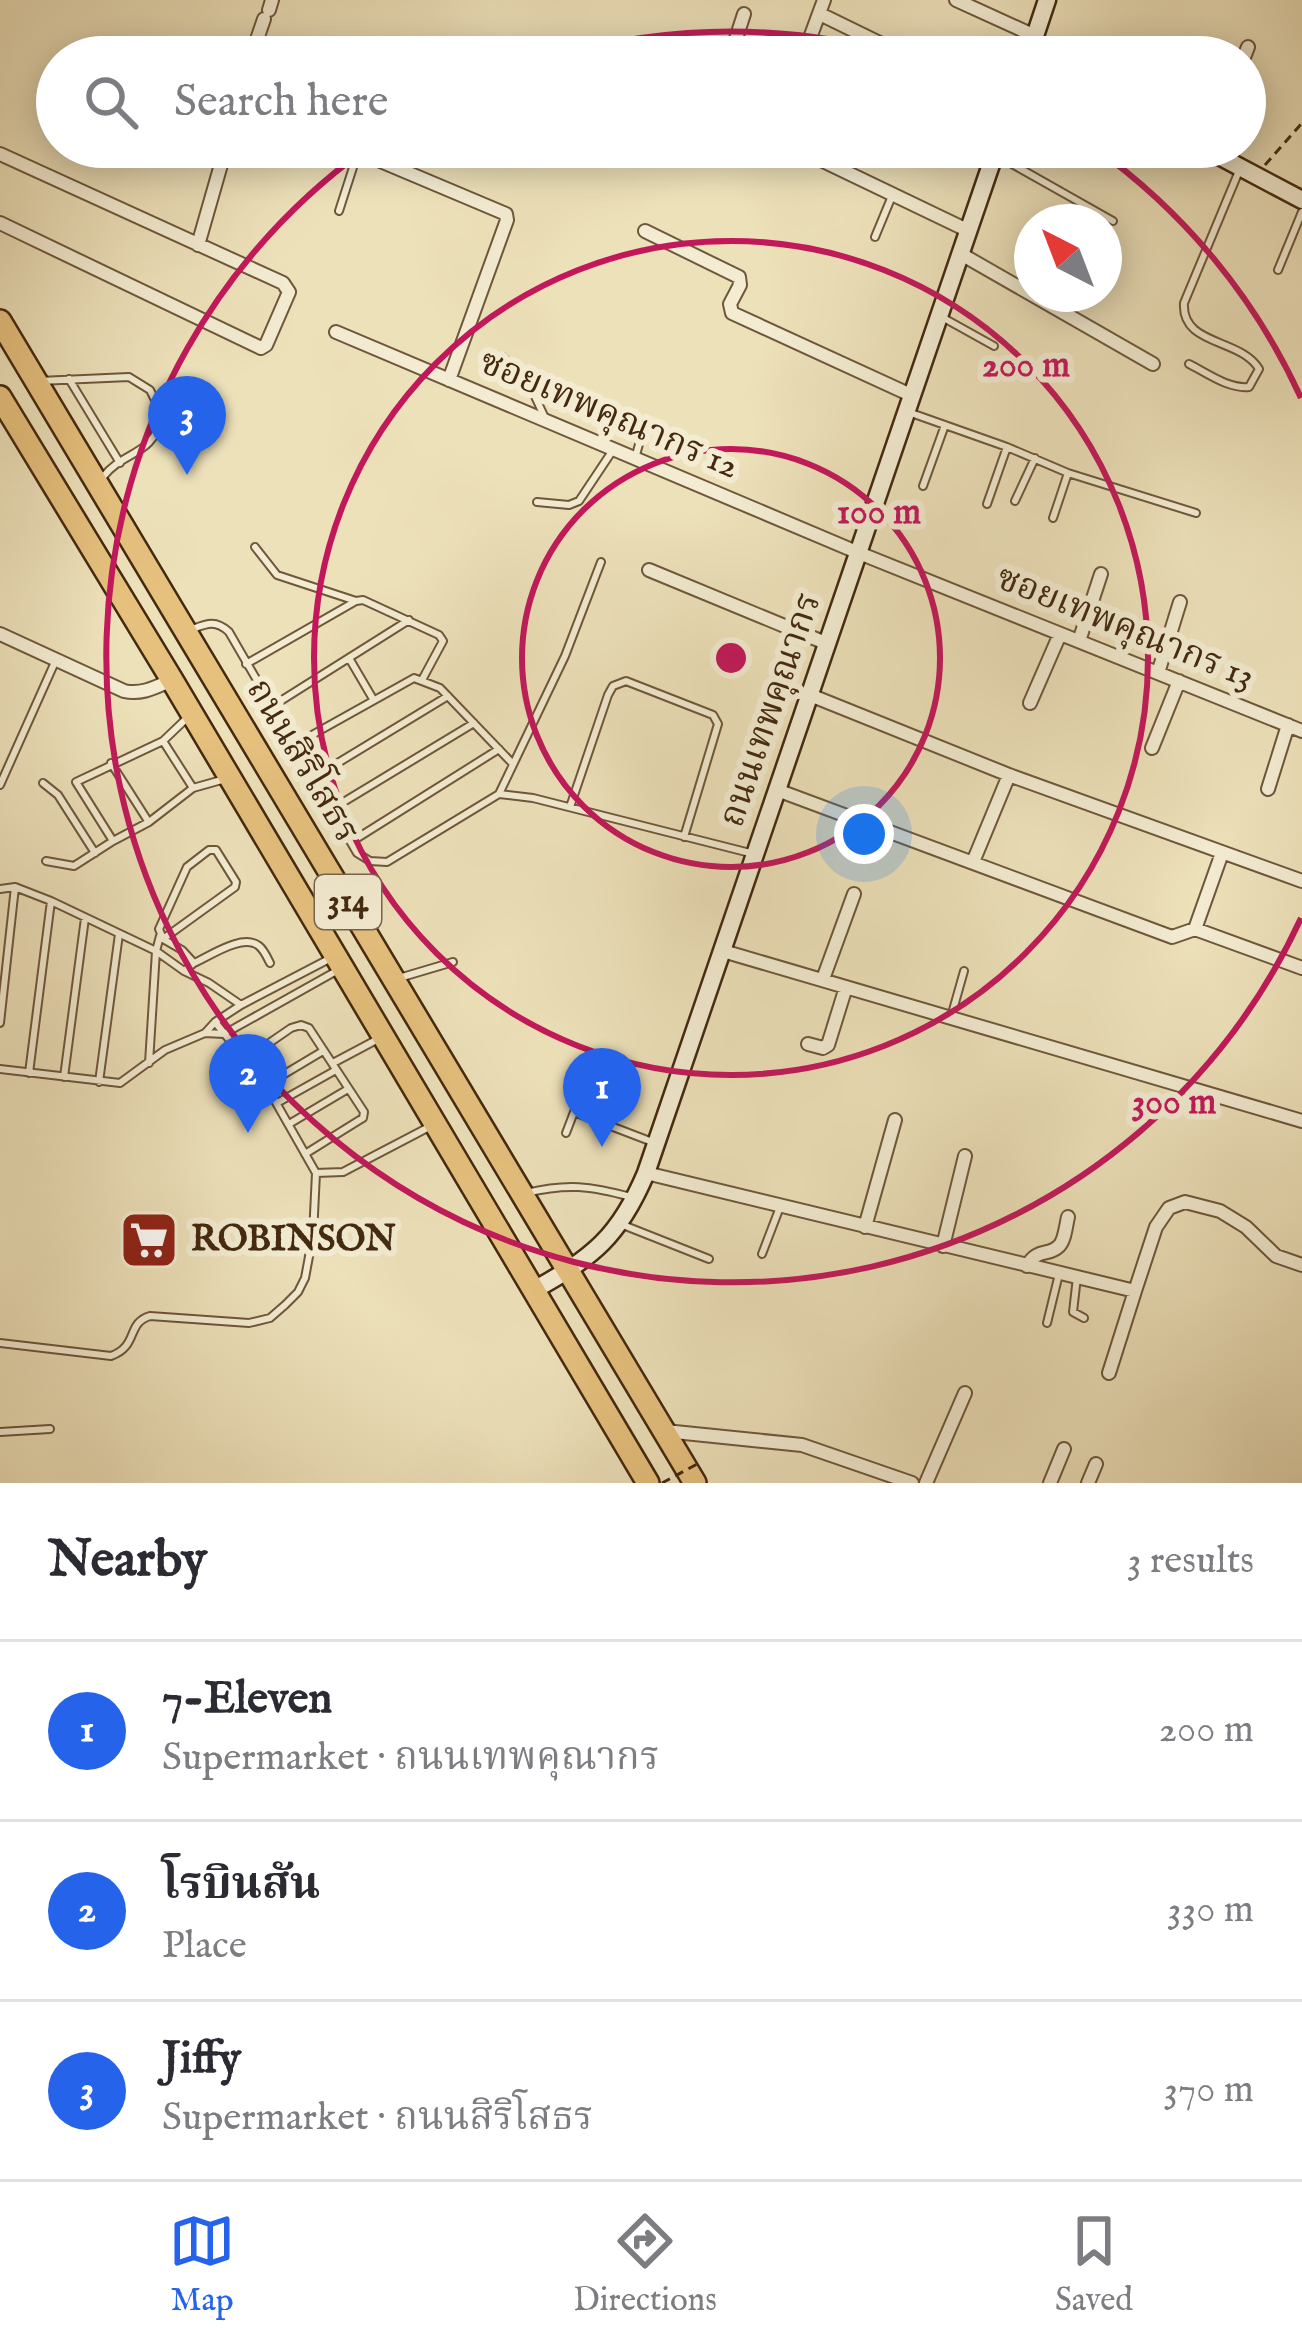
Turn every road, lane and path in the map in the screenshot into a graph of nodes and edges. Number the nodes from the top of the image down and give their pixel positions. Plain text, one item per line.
1 (956, 0) edge
2 (1047, 0) edge
3 (822, 7) edge
4 (744, 14) dead end
5 (737, 36) edge
6 (811, 36) edge
7 (872, 36) edge
8 (1035, 36) joint
9 (1302, 123) edge
10 (0, 154) edge
11 (1266, 156) edge
12 (220, 168) edge
13 (349, 168) edge
14 (398, 168) edge
15 (837, 168) edge
16 (986, 168) edge
17 (1022, 168) edge
18 (1241, 168) edge
19 (1252, 168) edge
20 (1248, 172) junction
21 (893, 195) junction
22 (1302, 200) edge
23 (1084, 204) edge
24 (339, 212) dead end
25 (1302, 212) edge
26 (0, 224) edge
27 (645, 231) dead end
28 (969, 231) junction
29 (874, 237) dead end
30 (198, 245) junction
31 (961, 254) junction
32 (1278, 270) dead end
33 (940, 316) junction
34 (0, 321) edge
35 (336, 332) dead end
36 (994, 346) dead end
37 (503, 357) dead end
38 (1153, 364) dead end
39 (1189, 364) dead end
40 (69, 379) junction
41 (449, 380) junction
42 (36, 381) junction
43 (0, 397) edge
44 (910, 404) junction
45 (6, 420) edge
46 (546, 421) junction
47 (620, 424) dead end
48 (945, 425) junction
49 (1007, 447) junction
50 (614, 449) junction
51 (635, 458) junction
52 (1035, 458) junction
53 (120, 463) junction
54 (1067, 473) junction
55 (98, 484) junction
56 (923, 486) dead end
57 (1016, 501) dead end
58 (537, 502) dead end
59 (988, 504) dead end
60 (1196, 513) dead end
61 (1053, 518) dead end
62 (255, 547) dead end
63 (859, 553) junction
64 (601, 562) dead end
65 (649, 570) dead end
66 (1101, 574) dead end
67 (356, 601) junction
68 (1180, 602) dead end
69 (410, 620) junction
70 (186, 632) junction
71 (0, 634) edge
72 (1060, 634) junction
73 (1079, 641) junction
74 (828, 644) junction
75 (349, 658) junction
76 (56, 660) junction
77 (246, 664) junction
78 (1158, 673) junction
79 (172, 680) junction
80 (422, 680) junction
81 (1179, 681) junction
82 (810, 695) junction
83 (448, 696) junction
84 (374, 699) junction
85 (1030, 703) dead end
86 (271, 707) junction
87 (191, 715) junction
88 (474, 723) junction
89 (1295, 728) edge
90 (163, 740) junction
91 (294, 745) junction
92 (1152, 748) dead end
93 (499, 749) junction
94 (111, 763) junction
95 (514, 764) junction
96 (1009, 775) junction
97 (229, 778) junction
98 (313, 778) junction
99 (43, 783) dead end
100 (0, 785) edge
101 (193, 788) junction
102 (1268, 789) dead end
103 (778, 790) junction
104 (499, 794) junction
105 (571, 807) junction
106 (332, 809) junction
107 (149, 822) junction
108 (684, 836) junction
109 (113, 842) junction
110 (351, 842) junction
111 (95, 853) junction
112 (1222, 853) junction
113 (756, 855) junction
114 (46, 861) dead end
115 (973, 862) junction
116 (1302, 881) edge
117 (15, 887) junction
118 (0, 889) edge
119 (854, 894) dead end
120 (51, 901) junction
121 (85, 918) junction
122 (1195, 929) junction
123 (119, 934) junction
124 (161, 937) junction
125 (723, 951) junction
126 (156, 952) junction
127 (338, 962) junction
128 (453, 962) dead end
129 (194, 963) junction
130 (271, 963) dead end
131 (1302, 968) edge
132 (964, 970) dead end
133 (184, 971) junction
134 (394, 979) junction
135 (823, 979) junction
136 (846, 987) junction
137 (241, 1005) junction
138 (951, 1017) junction
139 (215, 1022) junction
140 (0, 1023) edge
141 (205, 1034) junction
142 (224, 1034) junction
143 (383, 1036) junction
144 (808, 1043) dead end
145 (323, 1051) junction
146 (247, 1059) junction
147 (149, 1063) junction
148 (592, 1065) dead end
149 (334, 1067) junction
150 (0, 1069) edge
151 (29, 1073) junction
152 (64, 1077) junction
153 (99, 1082) junction
154 (266, 1085) junction
155 (348, 1089) junction
156 (277, 1103) junction
157 (574, 1112) junction
158 (895, 1120) dead end
159 (1302, 1120) edge
160 (289, 1124) junction
161 (435, 1124) junction
162 (566, 1133) dead end
163 (657, 1144) junction
164 (305, 1154) junction
165 (965, 1156) dead end
166 (316, 1172) junction
167 (646, 1173) junction
168 (523, 1193) junction
169 (635, 1198) junction
170 (780, 1206) junction
171 (1068, 1217) dead end
172 (620, 1223) junction
173 (865, 1227) junction
174 (944, 1246) junction
175 (762, 1254) dead end
176 (709, 1259) dead end
177 (1302, 1265) edge
178 (1027, 1266) junction
179 (569, 1270) junction
180 (1060, 1272) junction
181 (1077, 1276) junction
182 (534, 1291) junction
183 (1135, 1291) junction
184 (1084, 1318) dead end
185 (1047, 1323) dead end
186 (0, 1343) edge
187 (1109, 1373) dead end
188 (965, 1393) dead end
189 (50, 1429) dead end
190 (664, 1431) junction
191 (0, 1432) edge
192 (1064, 1449) dead end
193 (1096, 1464) dead end
194 (698, 1472) edge
195 (648, 1483) edge
196 (662, 1483) edge
197 (912, 1483) edge
198 (926, 1483) edge
199 (1050, 1483) edge
200 (1088, 1483) edge

1 - 8 street
2 - 8 main road
3 - 6 street
3 - 7 street
4 - 5 street
9 - 11 path
10 - 30 street
12 - 30 street
13 - 24 lane
14 - 41 street
15 - 21 street
16 - 28 main road, ถนนเทพคุณากร
17 - 23 lane
18 - 20 main road
19 - 20 path
20 - 22 main road
20 - 39 lane
21 - 28 street
21 - 29 lane
25 - 32 lane
26 - 30 street
27 - 44 street
28 - 31 main road, ถนนเทพคุณากร
31 - 33 main road, ถนนเทพคุณากร
31 - 38 street
33 - 36 lane
33 - 44 main road, ถนนเทพคุณากร
34 - 42 highway, ถนนสิริโสธร / 314
35 - 41 street, ซอยเทพคุณากร 12
37 - 46 lane
40 - 42 lane
40 - 53 lane
40 - 53 lane
41 - 46 street, ซอยเทพคุณากร 12
42 - 55 highway, ถนนสิริโสธร / 314
43 - 45 highway, ถนนสิริโสธร / 314
44 - 48 lane
44 - 63 main road, ถนนเทพคุณากร
45 - 79 highway, ถนนสิริโสธร / 314
46 - 50 street, ซอยเทพคุณากร 12
47 - 51 lane
48 - 49 lane
48 - 56 lane
49 - 52 lane
49 - 59 lane
50 - 51 street, ซอยเทพคุณากร 12
50 - 58 lane
51 - 63 street, ซอยเทพคุณากร 12
52 - 54 lane
52 - 57 lane
53 - 55 lane
54 - 60 lane
54 - 61 lane
55 - 70 highway, ถนนสิริโสธร / 314
62 - 67 lane
63 - 72 street, ซอยเทพคุณากร 13
63 - 74 main road, ถนนเทพคุณากร
64 - 95 lane
65 - 74 street
66 - 73 street
67 - 69 lane
67 - 77 lane
68 - 78 street
69 - 75 lane
69 - 80 lane
70 - 77 lane
70 - 134 highway, ถนนสิริโสธร / 314
71 - 76 street
72 - 73 street, ซอยเทพคุณากร 13
72 - 85 street
73 - 78 street, ซอยเทพคุณากร 13
74 - 82 main road, ถนนเทพคุณากร
75 - 84 lane
75 - 86 lane
76 - 79 street
76 - 100 lane
77 - 86 lane
78 - 81 street, ซอยเทพคุณากร 13
79 - 87 highway, ถนนสิริโสธร / 314
80 - 83 lane
80 - 84 lane
81 - 89 street, ซอยเทพคุณากร 13
81 - 92 street
82 - 96 street
82 - 103 main road, ถนนเทพคุณากร
83 - 88 lane
83 - 98 lane
84 - 91 lane
86 - 91 lane
87 - 90 lane
87 - 97 highway, ถนนสิริโสธร / 314
88 - 93 lane
88 - 106 lane
89 - 102 street
90 - 94 lane
90 - 101 lane
91 - 98 lane
93 - 95 lane
93 - 110 lane
94 - 107 lane
94 - 109 lane
95 - 104 lane
96 - 112 street
96 - 115 street
97 - 101 lane
97 - 127 highway, ถนนสิริโสธร / 314
98 - 106 lane
99 - 111 lane
101 - 107 lane
103 - 113 main road, ถนนเทพคุณากร
103 - 115 street
104 - 105 lane
104 - 110 lane
105 - 108 lane
105 - 108 lane
106 - 110 lane
107 - 109 lane
108 - 113 lane
109 - 111 lane
111 - 114 lane
112 - 116 street
112 - 122 street
113 - 125 main road, ถนนเทพคุณากร
115 - 122 street
117 - 118 lane
117 - 120 lane
117 - 140 lane
119 - 135 street
120 - 121 lane
120 - 151 lane
121 - 123 lane
121 - 152 lane
122 - 131 street
123 - 126 lane
123 - 153 lane
124 - 124 lane
124 - 126 lane
124 - 129 lane
125 - 135 street
125 - 163 main road, ถนนเทพคุณากร
126 - 133 lane
126 - 147 lane
127 - 137 lane
127 - 142 lane
127 - 143 highway, ถนนสิริโสธร / 314
128 - 134 lane
129 - 130 lane
129 - 133 lane
132 - 138 lane
133 - 137 lane
134 - 168 highway, ถนนสิริโสธร / 314
135 - 136 street
136 - 138 street
136 - 144 street
137 - 139 lane
138 - 159 street
139 - 141 lane
139 - 142 lane
141 - 142 lane
141 - 147 lane
142 - 146 lane
143 - 149 lane
143 - 161 highway, ถนนสิริโสธร / 314
145 - 146 lane
145 - 149 lane
145 - 154 lane
146 - 154 lane
147 - 153 lane
148 - 157 lane
149 - 155 lane
149 - 156 lane
150 - 151 lane
151 - 152 lane
152 - 153 lane
154 - 156 lane
155 - 160 lane
155 - 164 lane
156 - 160 lane
157 - 162 lane
157 - 163 lane
158 - 173 street
160 - 164 lane
161 - 166 lane
161 - 182 highway, ถนนสิริโสธร / 314
163 - 167 main road, ถนนเทพคุณากร
164 - 166 lane
165 - 174 street
166 - 186 lane
167 - 169 main road, ถนนเทพคุณากร
167 - 170 street
168 - 169 lane
168 - 179 highway, ถนนสิริโสธร / 314
169 - 172 main road, ถนนเทพคุณากร
170 - 173 street
170 - 175 lane
171 - 178 street
172 - 176 lane
172 - 179 main road, ถนนเทพคุณากร
173 - 174 street
174 - 178 street
177 - 183 street
178 - 180 street
179 - 182 main road, ถนนเทพคุณากร
179 - 190 highway, ถนนสิริโสธร / 314
180 - 181 street
180 - 185 lane
181 - 183 street
181 - 184 lane
182 - 195 highway, ถนนสิริโสธร / 314
183 - 187 street
188 - 198 street
189 - 191 lane
190 - 194 highway, ถนนสิริโสธร / 314
190 - 197 street
192 - 199 street
193 - 200 street
194 - 196 path, bridge

